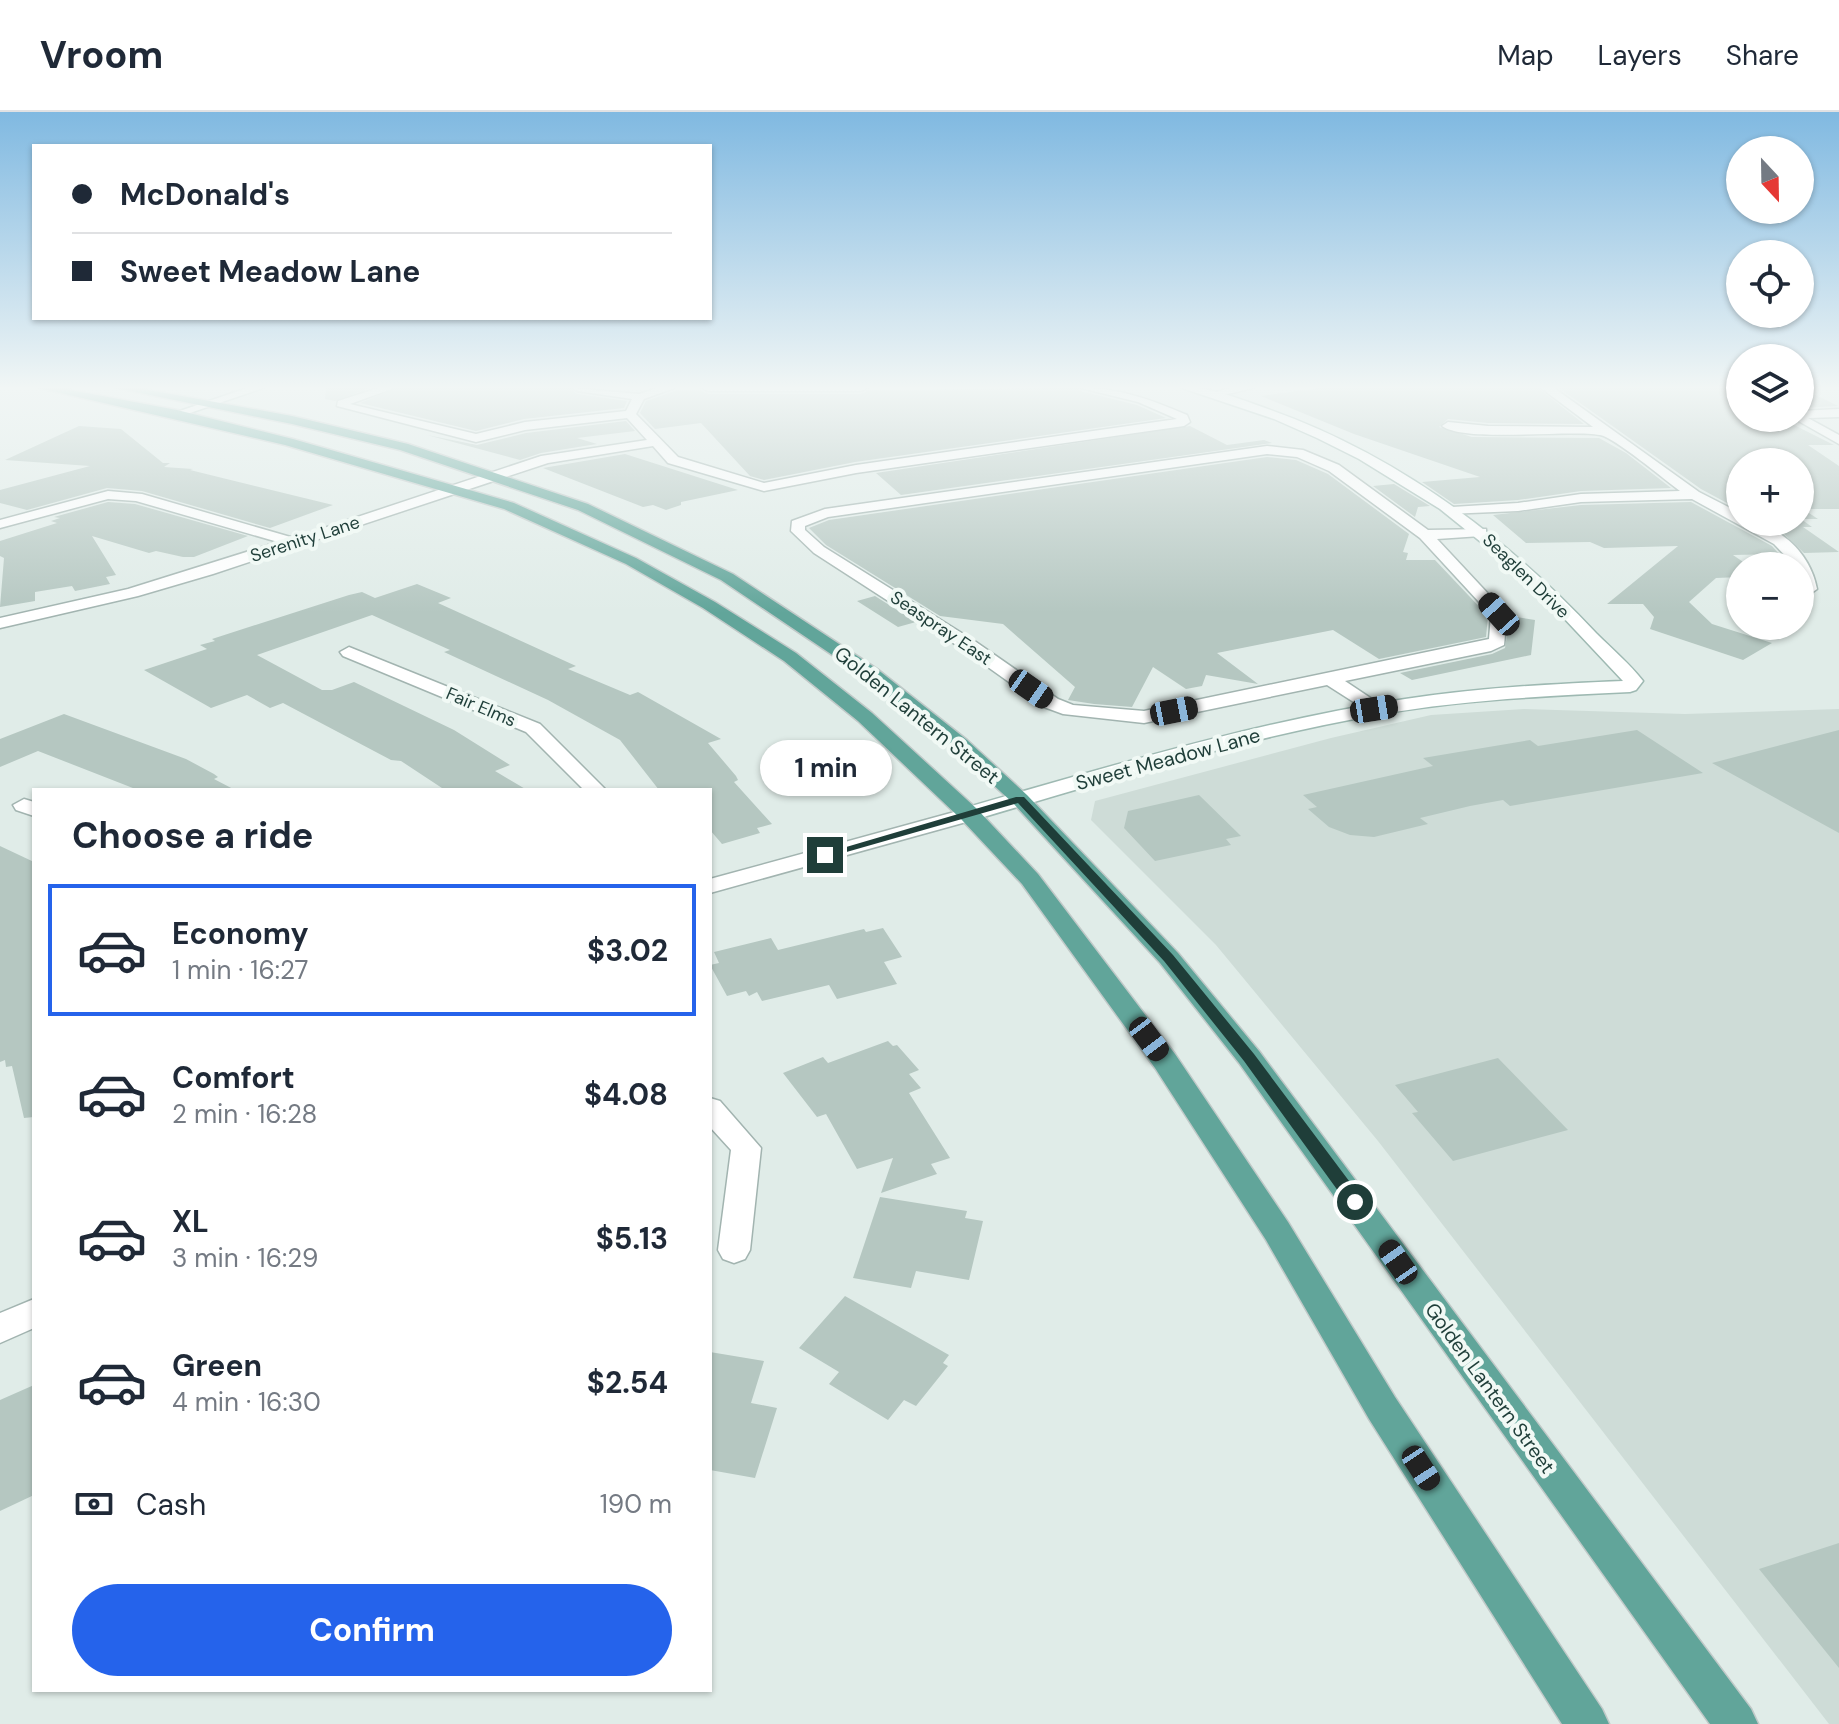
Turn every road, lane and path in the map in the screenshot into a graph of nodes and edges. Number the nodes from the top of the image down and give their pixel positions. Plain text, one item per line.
1 (367, 463) edge
2 (451, 463) edge
3 (533, 463) edge
4 (679, 463) edge
5 (896, 463) edge
6 (1174, 463) edge
7 (1323, 463) edge
8 (1376, 463) edge
9 (1650, 463) edge
10 (490, 477) junction
11 (453, 491) junction
12 (1694, 495) junction
13 (1452, 511) junction
14 (1726, 512) edge
15 (0, 524) edge
16 (1481, 532) junction
17 (1425, 535) junction
18 (1769, 536) edge
19 (293, 542) junction
20 (1796, 552) edge
21 (0, 623) edge
22 (349, 652) dead end
23 (1330, 679) junction
24 (1634, 681) joint
25 (1374, 709) junction
26 (594, 788) edge
27 (1020, 799) junction
28 (969, 814) junction
29 (712, 885) edge
30 (712, 1110) edge
31 (734, 1250) dead end
32 (32, 1314) edge
33 (0, 1329) edge
34 (1587, 1724) edge
35 (1736, 1724) edge

1 - 11 main road, Golden Lantern Street
2 - 10 main road, Golden Lantern Street
3 - 10 street, Serenity Lane
4 - 5 street
6 - 23 street, Seaspray East
7 - 17 street, Seaspray East
8 - 13 street, Seaglen Drive
9 - 12 street
10 - 11 street, Serenity Lane
10 - 27 main road, Golden Lantern Street
11 - 19 street, Serenity Lane
11 - 28 main road, Golden Lantern Street
12 - 13 street
12 - 14 street
13 - 16 street, Seaglen Drive
15 - 19 street
16 - 17 street
16 - 24 street, Seaglen Drive
17 - 23 street, Seaspray East
18 - 20 street
19 - 21 street, Serenity Lane
22 - 26 street, Fair Elms
23 - 25 street
24 - 25 street, Sweet Meadow Lane
25 - 27 street, Sweet Meadow Lane
27 - 28 street, Sweet Meadow Lane
27 - 35 main road, Golden Lantern Street
28 - 29 street, Sweet Meadow Lane
28 - 34 main road, Golden Lantern Street
30 - 31 street
32 - 33 street

